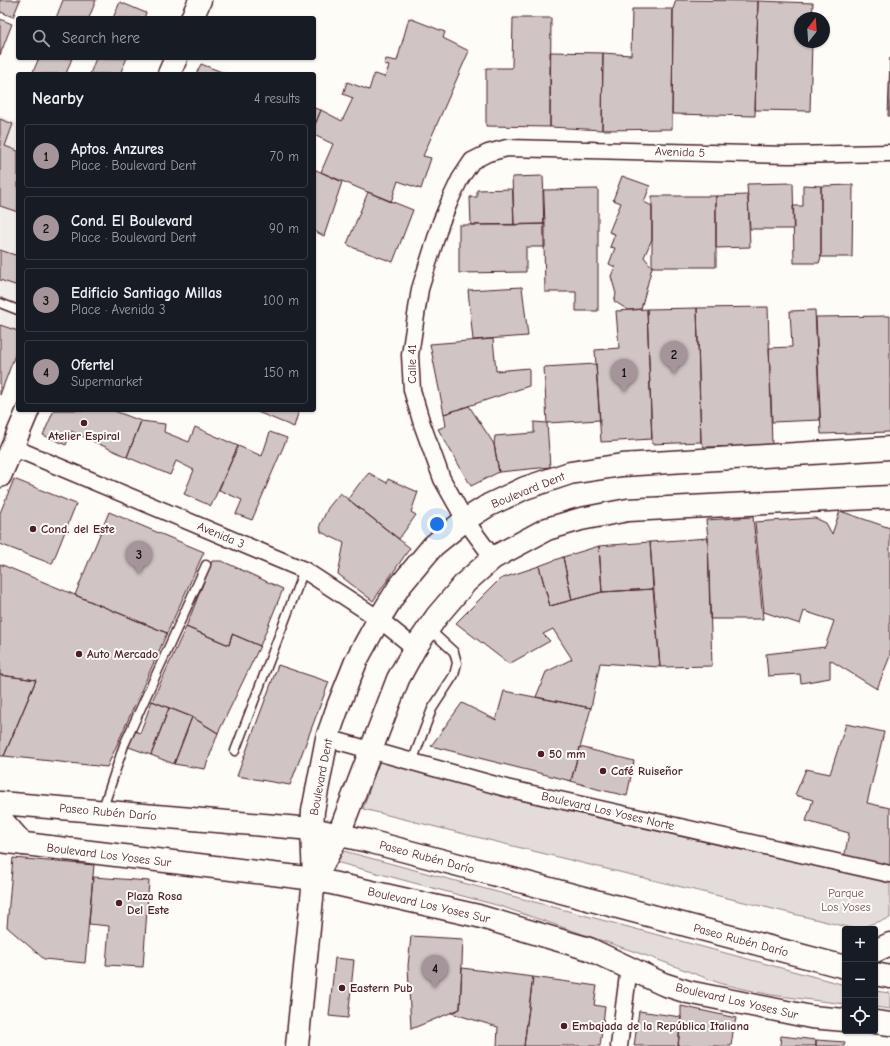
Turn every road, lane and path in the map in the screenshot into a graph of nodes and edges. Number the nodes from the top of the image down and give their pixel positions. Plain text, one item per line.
1 (200, 0) edge
2 (193, 16) edge
3 (175, 60) edge
4 (170, 72) edge
5 (890, 153) edge
6 (472, 161) joint
7 (0, 303) edge
8 (16, 309) edge
9 (27, 412) edge
10 (12, 447) junction
11 (890, 448) edge
12 (0, 476) edge
13 (890, 497) edge
14 (466, 520) junction
15 (493, 558) junction
16 (206, 565) dead end
17 (304, 570) junction
18 (379, 619) junction
19 (428, 629) junction
20 (415, 648) junction
21 (328, 738) junction
22 (235, 751) dead end
23 (371, 751) junction
24 (412, 762) junction
25 (0, 803) edge
26 (102, 811) junction
27 (0, 818) edge
28 (312, 829) junction
29 (339, 834) junction
30 (0, 841) edge
31 (23, 844) junction
32 (890, 874) edge
33 (314, 879) junction
34 (890, 944) edge
35 (878, 950) edge
36 (842, 965) edge
37 (629, 967) junction
38 (878, 975) edge
39 (890, 977) edge
40 (842, 1020) edge
41 (878, 1022) edge
42 (890, 1024) edge
43 (297, 1046) edge
44 (619, 1046) edge

1 - 2 main road
3 - 4 main road
5 - 6 street, Avenida 5
6 - 14 street, Calle 41
7 - 8 lane
9 - 10 main road
10 - 12 main road
10 - 17 street, Avenida 3
11 - 14 main road, Boulevard Dent
13 - 15 main road
14 - 15 street, Calle 41
14 - 18 main road, Boulevard Dent
15 - 19 main road
16 - 26 lane
17 - 18 street, Avenida 3
17 - 22 lane
18 - 20 street, Avenida 3
18 - 21 main road, Boulevard Dent
19 - 20 main road
19 - 24 lane
20 - 23 main road
21 - 23 street, Boulevard Los Yoses Norte
21 - 28 main road, Boulevard Dent
23 - 24 street, Boulevard Los Yoses Norte
23 - 29 main road
24 - 32 street, Boulevard Los Yoses Norte
25 - 26 main road, Paseo Rubén Darío
26 - 28 main road, Paseo Rubén Darío
27 - 31 main road
28 - 29 main road, Paseo Rubén Darío
28 - 33 main road, Boulevard Dent
29 - 33 main road
29 - 36 main road, Paseo Rubén Darío
30 - 31 main road, Boulevard Los Yoses Sur
31 - 33 main road, Boulevard Los Yoses Sur
33 - 37 main road, Boulevard Los Yoses Sur
33 - 43 main road, Boulevard Dent
34 - 35 main road
37 - 40 main road, Boulevard Los Yoses Sur
37 - 44 street
38 - 39 main road
41 - 42 main road

